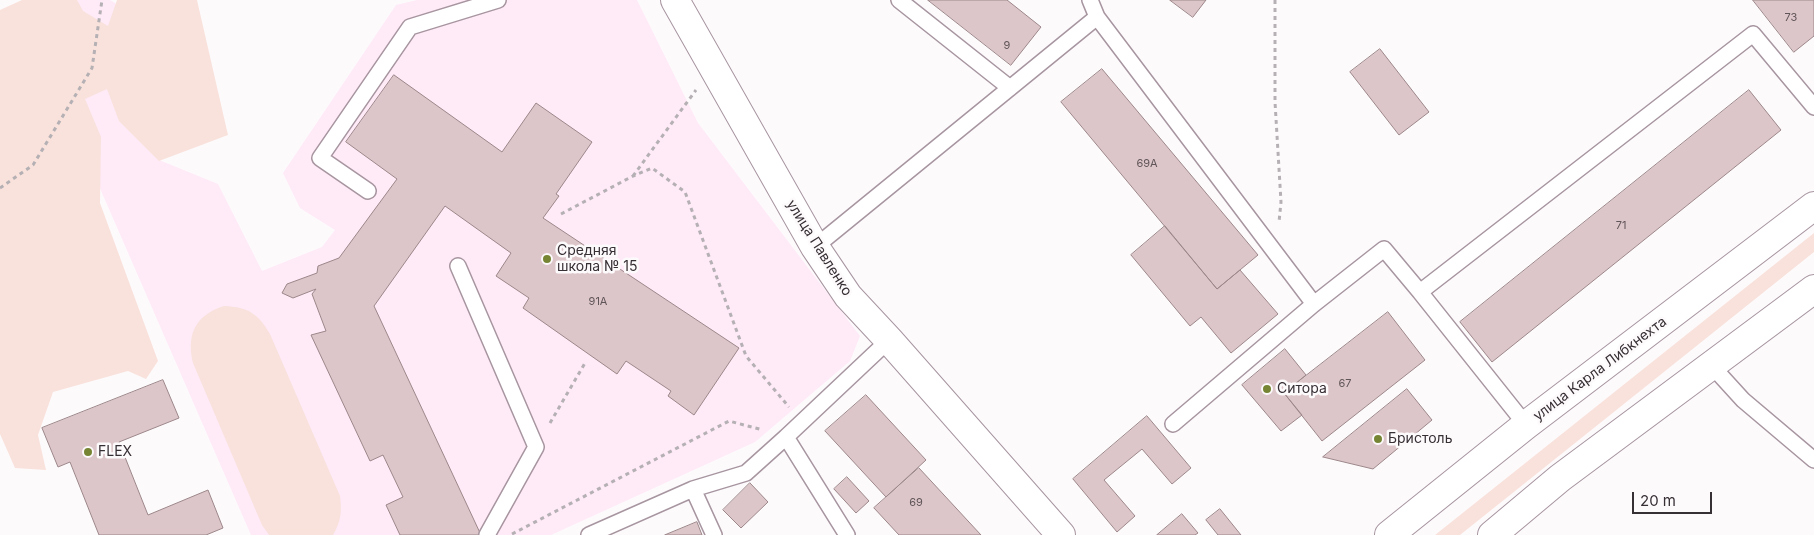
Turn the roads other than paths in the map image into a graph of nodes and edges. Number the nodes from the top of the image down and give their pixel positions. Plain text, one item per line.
1 (498, 0) edge
2 (675, 0) edge
3 (899, 0) edge
4 (1090, 0) edge
5 (1097, 16) junction
6 (1010, 88) junction
7 (1814, 108) edge
8 (368, 191) dead end
9 (1814, 206) edge
10 (815, 247) junction
11 (458, 266) dead end
12 (1814, 289) edge
13 (1420, 292) junction
14 (1314, 304) junction
15 (889, 340) junction
16 (1712, 366) junction
17 (1173, 424) dead end
18 (1526, 425) junction
19 (786, 437) junction
20 (1814, 460) edge
21 (693, 489) junction
22 (487, 535) edge
23 (589, 535) edge
24 (714, 535) edge
25 (847, 535) edge
26 (1061, 535) edge
27 (1389, 535) edge
28 (1492, 535) edge

1 - 8 lane
2 - 10 main road, улица Павленко
3 - 6 lane
4 - 5 lane
5 - 6 lane
5 - 14 lane
6 - 10 lane
7 - 13 lane
9 - 18 main road, улица Карла Либкнехта
10 - 15 main road, улица Павленко
11 - 22 lane
12 - 16 main road
13 - 14 lane
13 - 18 lane
14 - 17 lane
15 - 19 lane
15 - 26 main road, улица Павленко
16 - 20 lane
16 - 28 main road
18 - 27 main road, улица Карла Либкнехта
19 - 21 lane
19 - 25 lane
21 - 23 lane
21 - 24 lane

